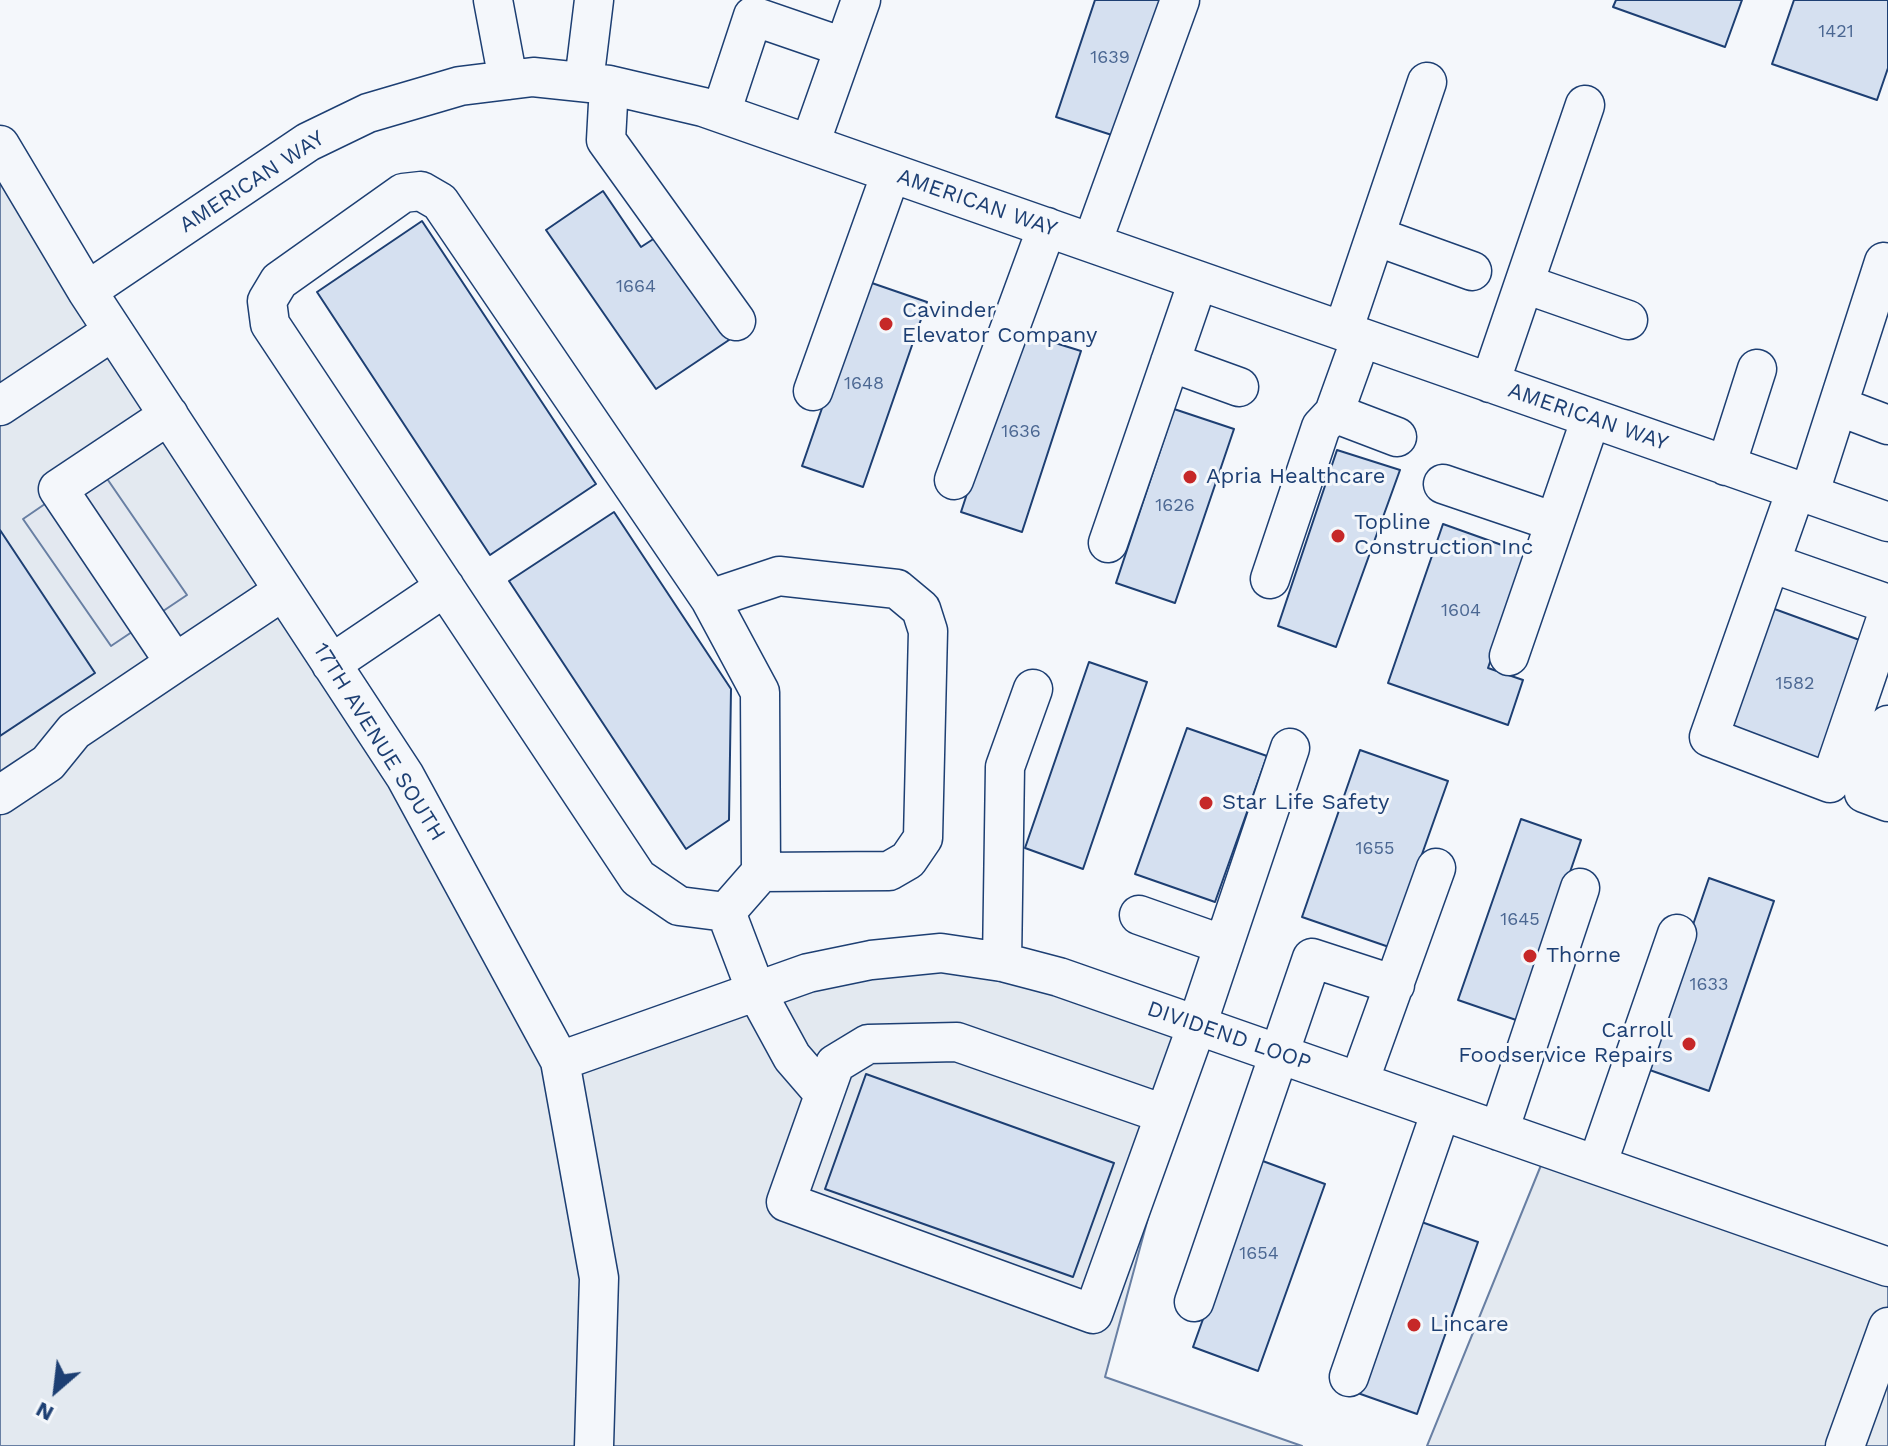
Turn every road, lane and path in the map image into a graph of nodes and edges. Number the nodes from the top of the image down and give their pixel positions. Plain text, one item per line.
1 (493, 0) edge
2 (594, 0) edge
3 (861, 0) edge
4 (1180, 0) edge
5 (843, 47) junction
6 (508, 80) junction
7 (1427, 82) dead end
8 (597, 84) junction
9 (1585, 105) dead end
10 (721, 113) junction
11 (810, 144) junction
12 (6, 168) edge
13 (891, 173) junction
14 (1047, 227) junction
15 (1375, 236) junction
16 (1092, 243) junction
17 (1884, 262) dead end
18 (1472, 271) dead end
19 (1198, 281) junction
20 (1525, 284) junction
21 (87, 291) junction
22 (1628, 320) dead end
23 (736, 321) dead end
24 (113, 331) junction
25 (1352, 335) junction
26 (1170, 362) junction
27 (1757, 369) dead end
28 (1490, 383) junction
29 (1239, 387) dead end
30 (813, 391) dead end
31 (0, 406) edge
32 (1838, 406) junction
33 (1334, 413) junction
34 (169, 415) junction
35 (1591, 418) junction
36 (1888, 425) edge
37 (1397, 437) dead end
38 (1726, 466) junction
39 (954, 480) dead end
40 (1443, 484) dead end
41 (1803, 493) junction
42 (1555, 522) junction
43 (1888, 522) edge
44 (1108, 543) dead end
45 (1771, 563) junction
46 (1270, 579) dead end
47 (445, 587) junction
48 (283, 591) junction
49 (710, 599) junction
50 (1888, 604) edge
51 (1888, 613) edge
52 (1509, 656) dead end
53 (175, 663) junction
54 (331, 664) junction
55 (1033, 689) dead end
56 (1888, 725) edge
57 (1290, 748) dead end
58 (0, 795) edge
59 (1888, 802) edge
60 (1436, 868) dead end
61 (761, 872) junction
62 (1580, 888) dead end
63 (726, 912) junction
64 (1139, 915) dead end
65 (1677, 934) dead end
66 (1224, 945) junction
67 (1002, 962) junction
68 (1395, 985) junction
69 (756, 991) junction
70 (1197, 1025) junction
71 (1279, 1054) junction
72 (560, 1061) junction
73 (1359, 1082) junction
74 (824, 1094) junction
75 (1441, 1111) junction
76 (1164, 1114) junction
77 (1499, 1131) junction
78 (1597, 1165) junction
79 (1888, 1267) edge
80 (1194, 1302) dead end
81 (1888, 1327) edge
82 (1349, 1377) dead end
83 (594, 1446) edge
84 (1845, 1446) edge

1 - 6 street
2 - 8 street
3 - 5 street
4 - 16 street
5 - 10 street
5 - 11 street
6 - 8 street, AMERICAN WAY
6 - 21 street, AMERICAN WAY
7 - 15 street
8 - 10 street, AMERICAN WAY
8 - 23 street
9 - 20 street
10 - 11 street, AMERICAN WAY
11 - 13 street, AMERICAN WAY
12 - 21 street, 17TH AVENUE SOUTH
13 - 14 street, AMERICAN WAY
13 - 30 street
14 - 16 street, AMERICAN WAY
14 - 39 street
15 - 18 street
15 - 25 street
16 - 19 street, AMERICAN WAY
17 - 32 street
19 - 25 street, AMERICAN WAY
19 - 26 street
20 - 22 street
20 - 28 street
21 - 24 street, 17TH AVENUE SOUTH
24 - 31 street
24 - 34 street, 17TH AVENUE SOUTH
25 - 28 street, AMERICAN WAY
25 - 33 street
26 - 29 street
26 - 44 street
27 - 38 street
28 - 35 street, AMERICAN WAY
32 - 36 street
32 - 41 street
33 - 37 street
33 - 46 street
34 - 48 street, 17TH AVENUE SOUTH
34 - 53 street
35 - 38 street, AMERICAN WAY
35 - 42 street
38 - 41 street, AMERICAN WAY
40 - 42 street
41 - 43 street, AMERICAN WAY
41 - 45 street
42 - 52 street
45 - 50 street
45 - 51 street
47 - 49 street
47 - 54 street
47 - 63 street
48 - 53 street
48 - 54 street, 17TH AVENUE SOUTH
49 - 61 street
49 - 61 street
53 - 58 street
54 - 72 street, 17TH AVENUE SOUTH
55 - 67 street
56 - 59 street
57 - 66 street
60 - 68 street
61 - 63 street
62 - 77 street
63 - 69 street
64 - 66 street
65 - 78 street
66 - 70 street
67 - 69 street, DIVIDEND LOOP
67 - 70 street, DIVIDEND LOOP
68 - 71 street
68 - 73 street
69 - 72 street, DIVIDEND LOOP
69 - 74 street
70 - 71 street, DIVIDEND LOOP
70 - 76 street
71 - 73 street, DIVIDEND LOOP
71 - 80 street
72 - 83 street, 17TH AVENUE SOUTH
73 - 75 street, DIVIDEND LOOP
74 - 76 street
74 - 76 street
75 - 77 street, DIVIDEND LOOP
75 - 82 street
77 - 78 street, DIVIDEND LOOP
78 - 79 street, DIVIDEND LOOP
81 - 84 street

